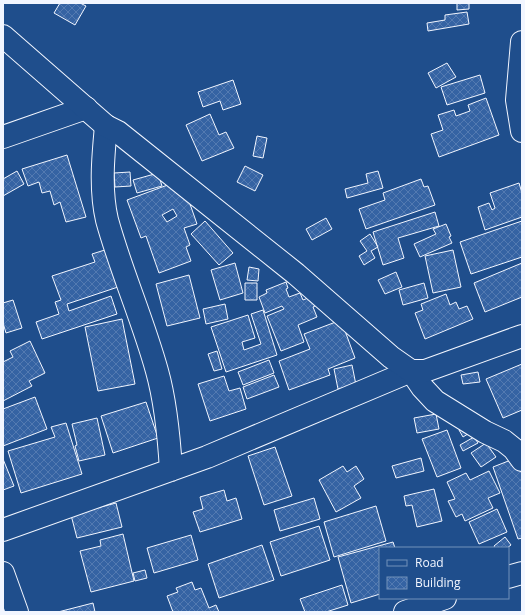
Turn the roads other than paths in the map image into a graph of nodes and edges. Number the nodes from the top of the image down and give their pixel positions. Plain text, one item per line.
1 (3, 36) edge
2 (522, 42) edge
3 (86, 108) junction
4 (106, 126) junction
5 (522, 131) edge
6 (3, 138) edge
7 (522, 336) edge
8 (410, 371) junction
9 (522, 460) edge
10 (171, 470) junction
11 (3, 530) edge
12 (522, 572) edge
13 (3, 573) edge
14 (509, 577) edge
15 (445, 603) edge
16 (17, 612) edge
17 (405, 612) edge

1 - 3 street
2 - 5 street
3 - 4 street
3 - 6 street
4 - 8 street
4 - 10 street
7 - 8 street
8 - 9 street
8 - 10 street
10 - 11 street
12 - 14 street
13 - 16 street
15 - 17 street

